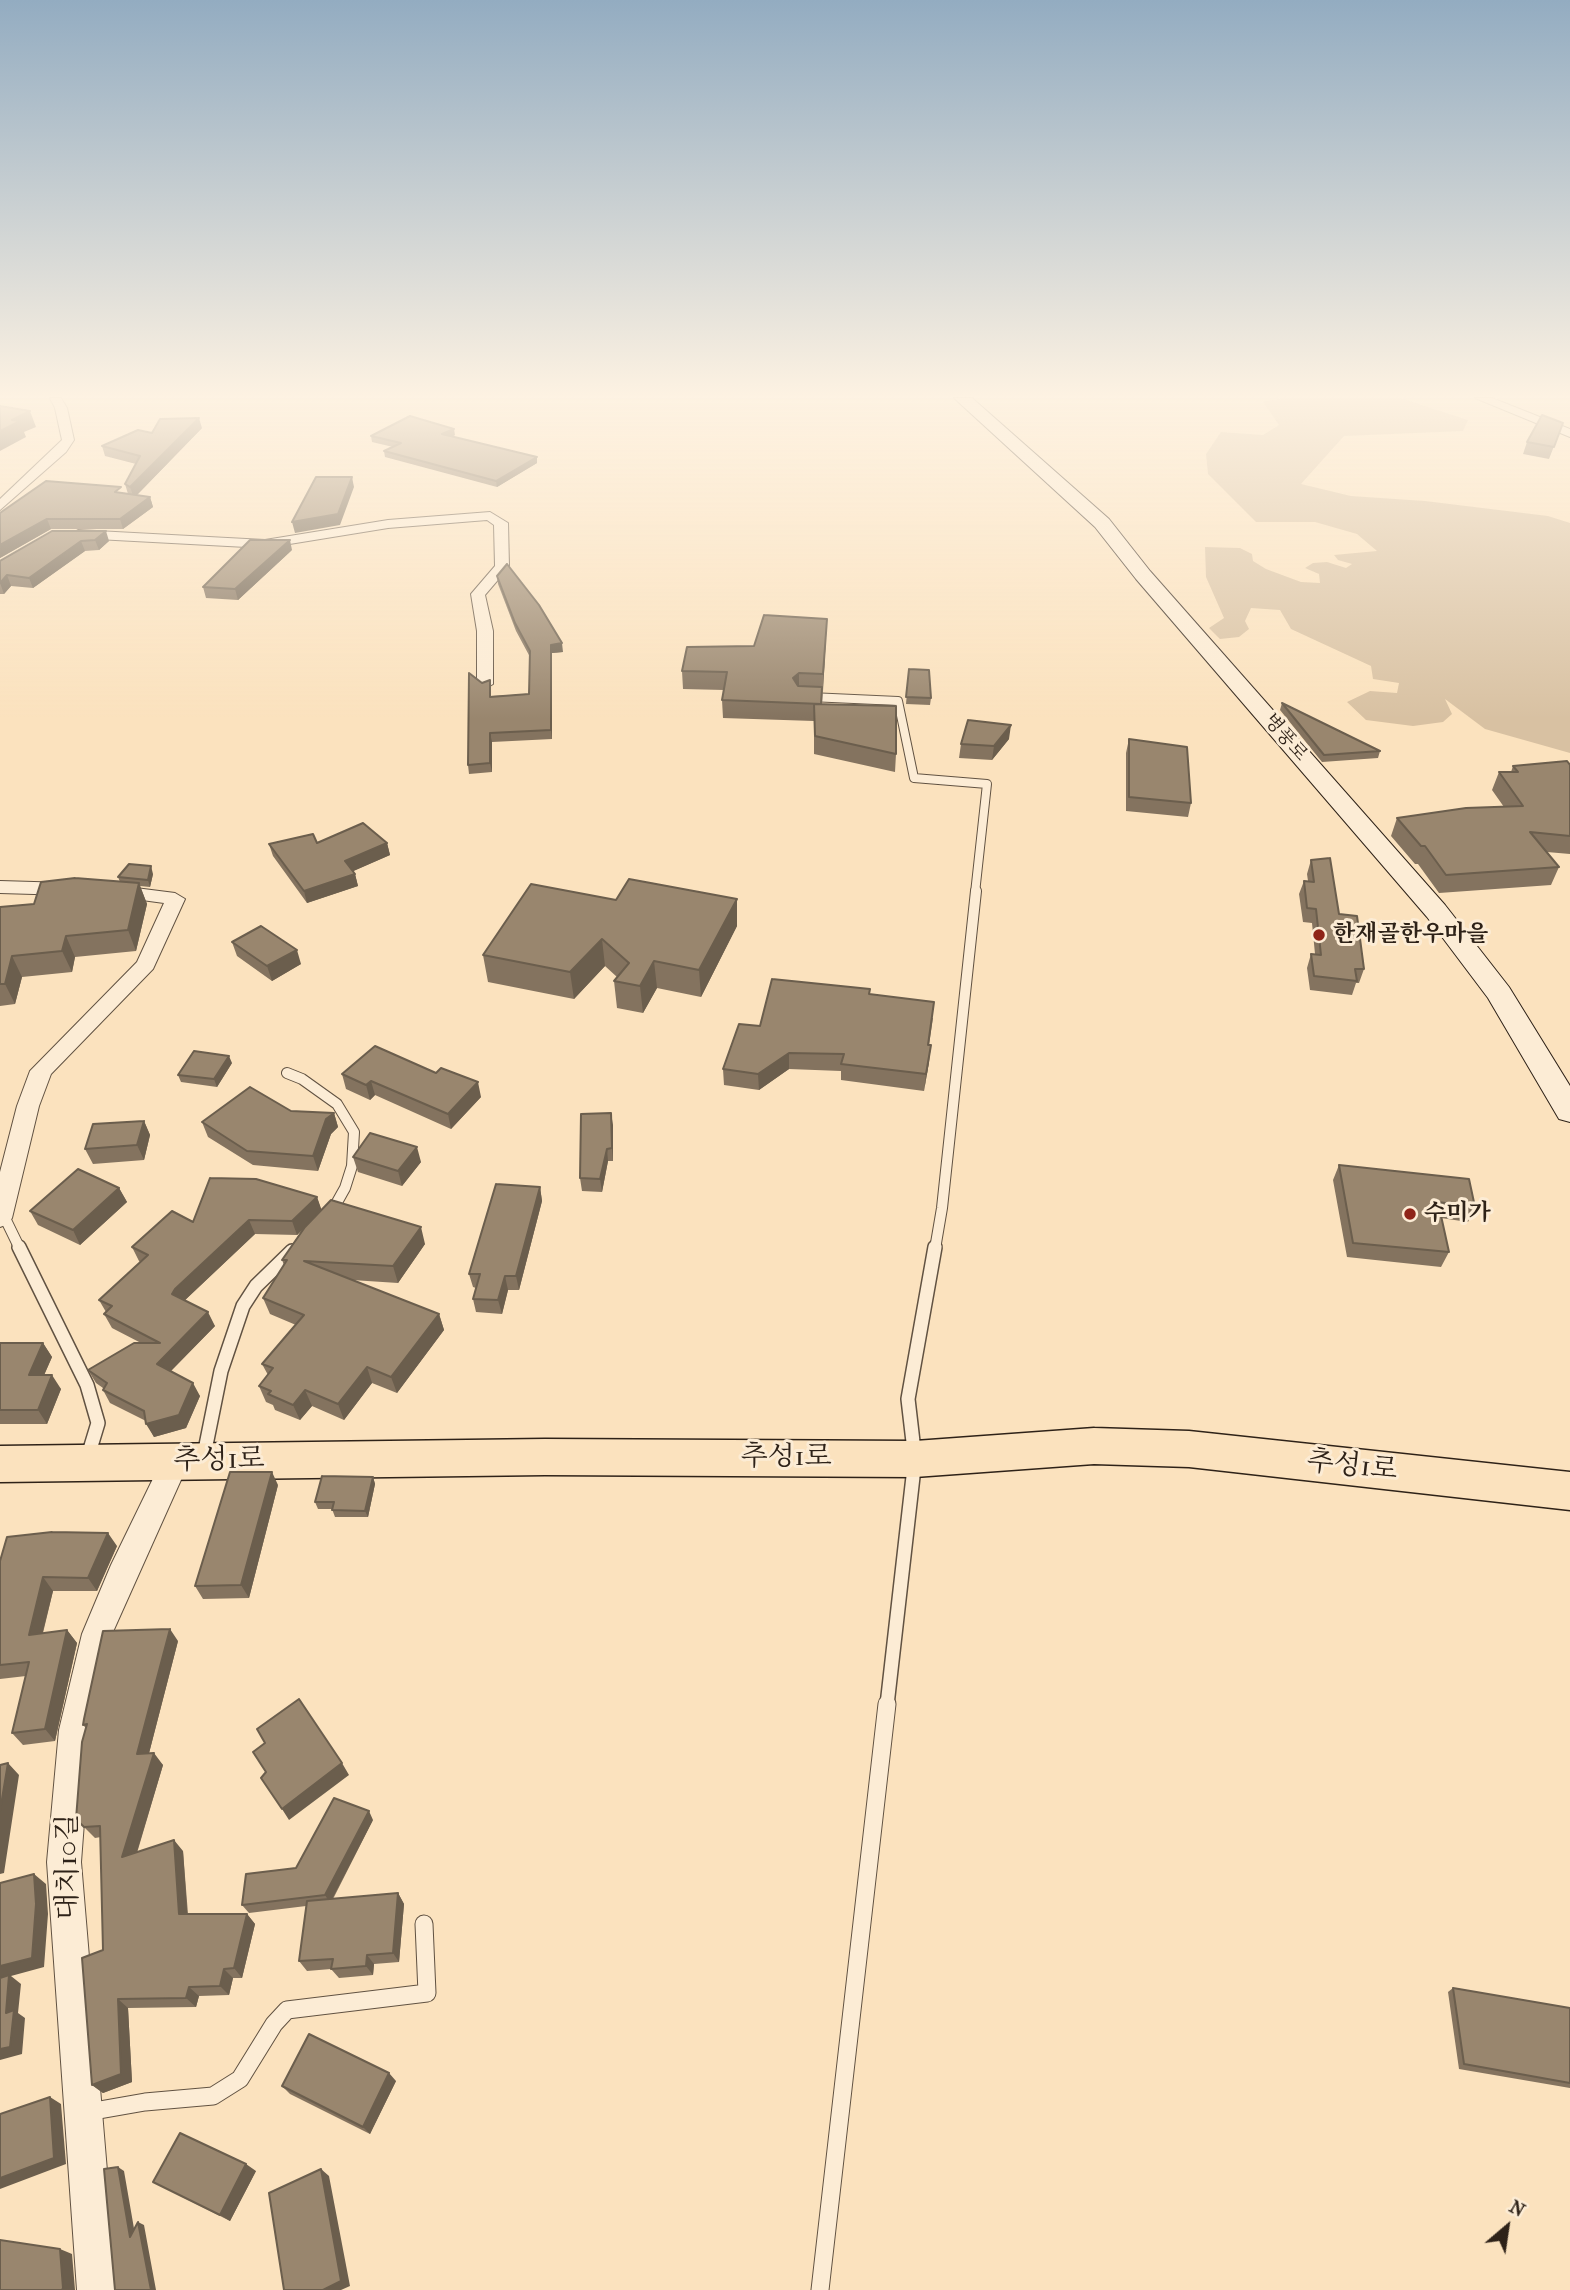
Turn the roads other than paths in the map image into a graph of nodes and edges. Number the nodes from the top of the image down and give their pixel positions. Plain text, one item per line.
1 (1082, 505) edge
2 (61, 535) edge
3 (485, 684) edge
4 (799, 697) edge
5 (0, 887) edge
6 (287, 1073) dead end
7 (1570, 1111) edge
8 (1, 1215) edge
9 (325, 1220) edge
10 (304, 1239) edge
11 (915, 1459) junction
12 (86, 1462) junction
13 (189, 1462) junction
14 (0, 1464) edge
15 (1570, 1491) edge
16 (424, 1924) dead end
17 (82, 2113) junction
18 (97, 2290) edge
19 (820, 2290) edge

1 - 7 main road, 병풍로
2 - 3 street
4 - 11 lane
5 - 8 street
6 - 9 lane
8 - 12 lane
10 - 13 lane
11 - 13 main road, 추성1로
11 - 15 main road, 추성1로
11 - 19 lane
12 - 13 main road, 추성1로
12 - 14 main road, 추성1로
13 - 17 street, 대치10길
16 - 17 lane
17 - 18 street, 대치10길

